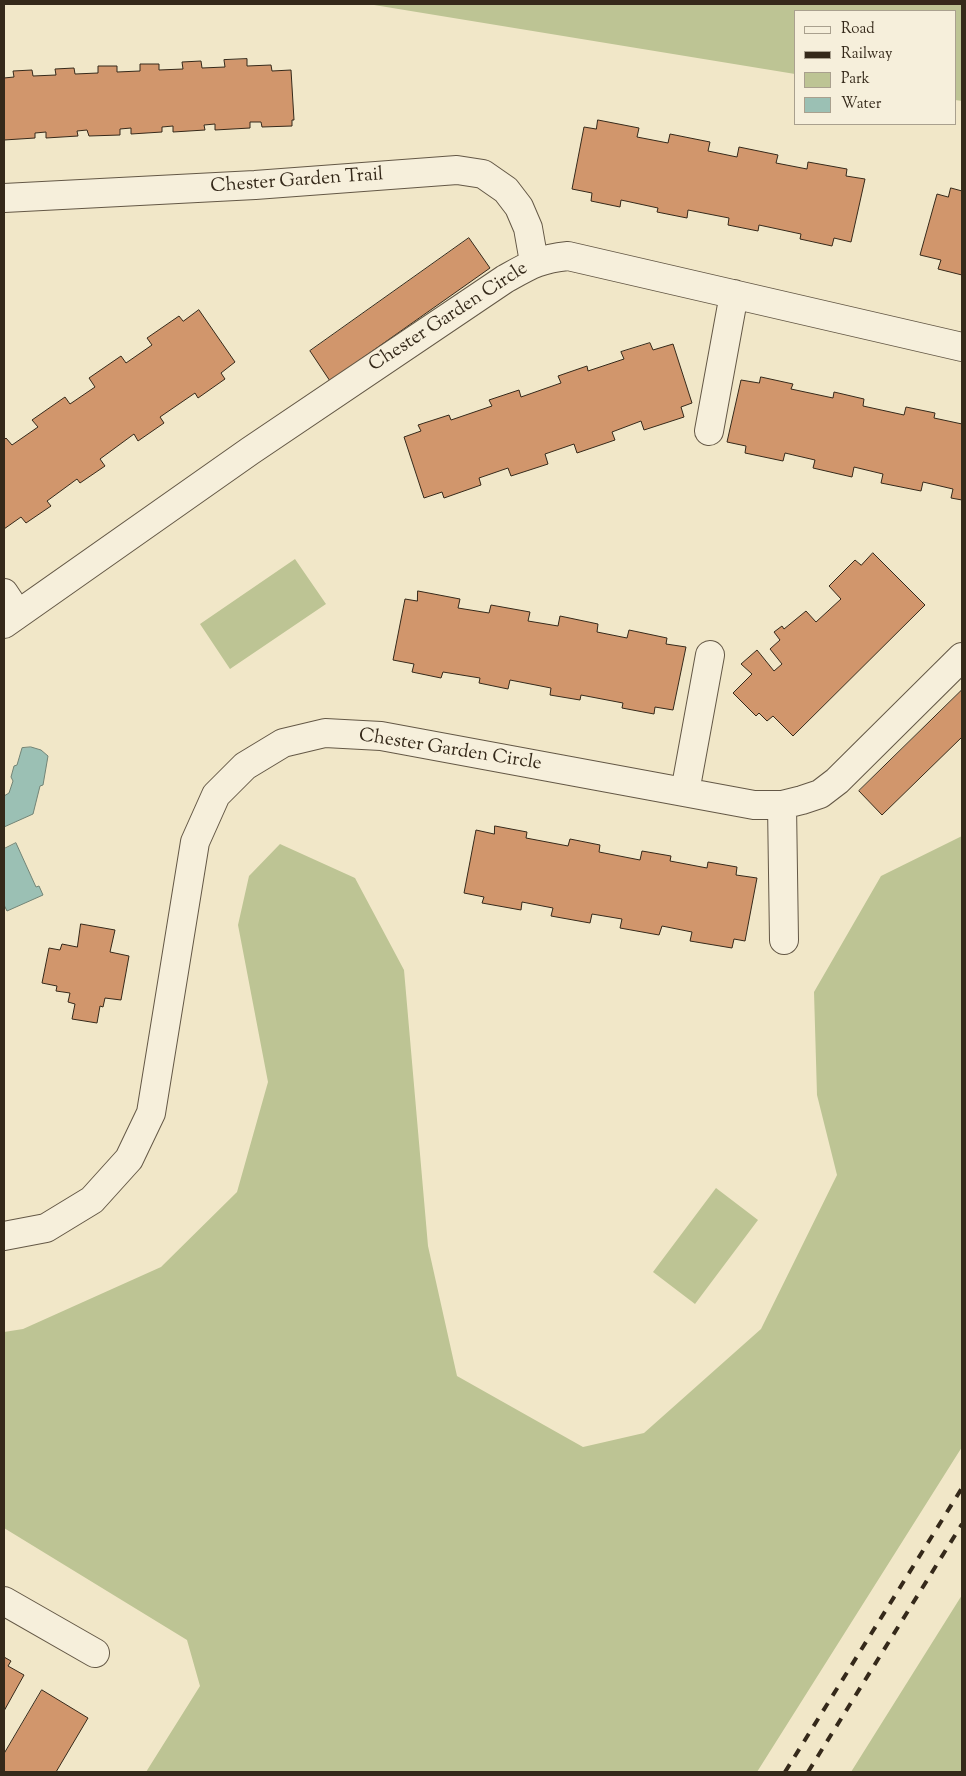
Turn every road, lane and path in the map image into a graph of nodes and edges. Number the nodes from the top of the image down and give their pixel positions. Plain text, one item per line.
1 (4, 198) edge
2 (534, 262) junction
3 (734, 294) junction
4 (962, 347) edge
5 (709, 431) dead end
6 (8, 610) edge
7 (710, 655) dead end
8 (962, 657) edge
9 (685, 792) junction
10 (782, 806) junction
11 (784, 940) dead end
12 (4, 1236) edge
13 (4, 1601) edge
14 (95, 1652) dead end

1 - 2 street, Chester Garden Trail
2 - 3 street, Chester Garden Circle
2 - 6 street, Chester Garden Circle
3 - 4 street, Chester Garden Circle
3 - 5 street
7 - 9 street
8 - 10 street, Chester Garden Circle
9 - 10 street, Chester Garden Circle
9 - 12 street, Chester Garden Circle
10 - 11 street
13 - 14 street

